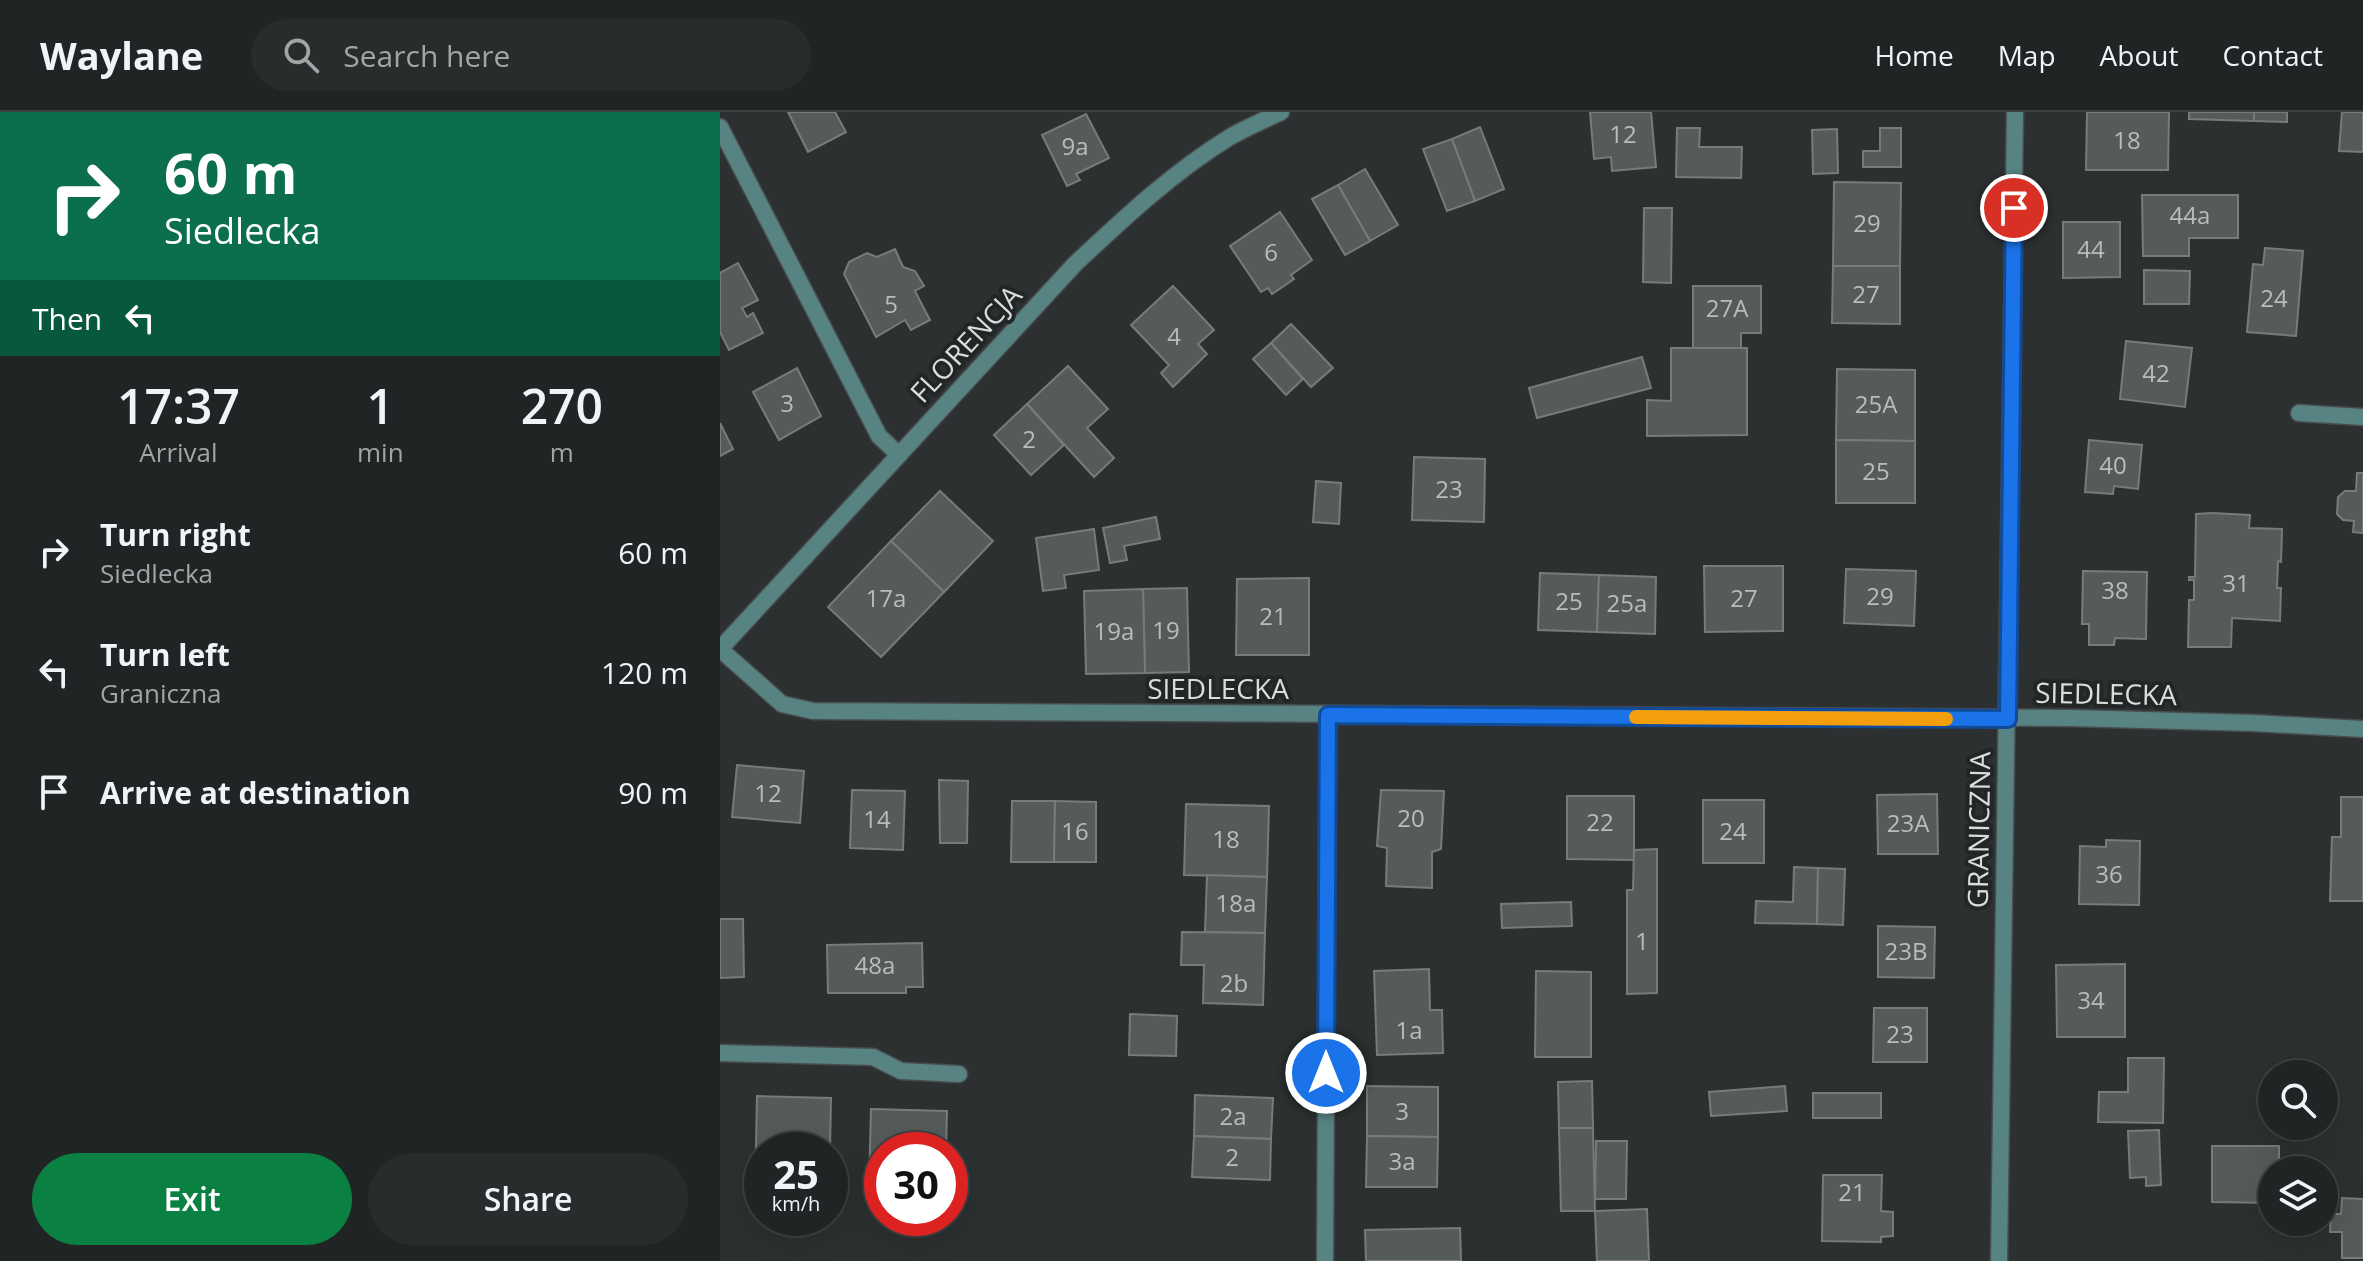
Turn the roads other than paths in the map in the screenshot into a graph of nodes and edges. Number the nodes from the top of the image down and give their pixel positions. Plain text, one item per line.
1 (1281, 112) edge
2 (2015, 112) edge
3 (720, 127) edge
4 (2299, 413) dead end
5 (2363, 417) edge
6 (899, 455) junction
7 (720, 648) edge
8 (1328, 715) junction
9 (2008, 719) junction
10 (2363, 729) edge
11 (720, 1053) edge
12 (959, 1074) dead end
13 (1325, 1261) edge
14 (1999, 1261) edge

1 - 6 street, FLORENCJA
2 - 9 street, GRANICZNA
3 - 6 street
4 - 5 street
6 - 7 street, FLORENCJA
7 - 8 street, SIEDLECKA
8 - 9 street, SIEDLECKA
8 - 13 street
9 - 10 street, SIEDLECKA
9 - 14 street, GRANICZNA
11 - 12 street

